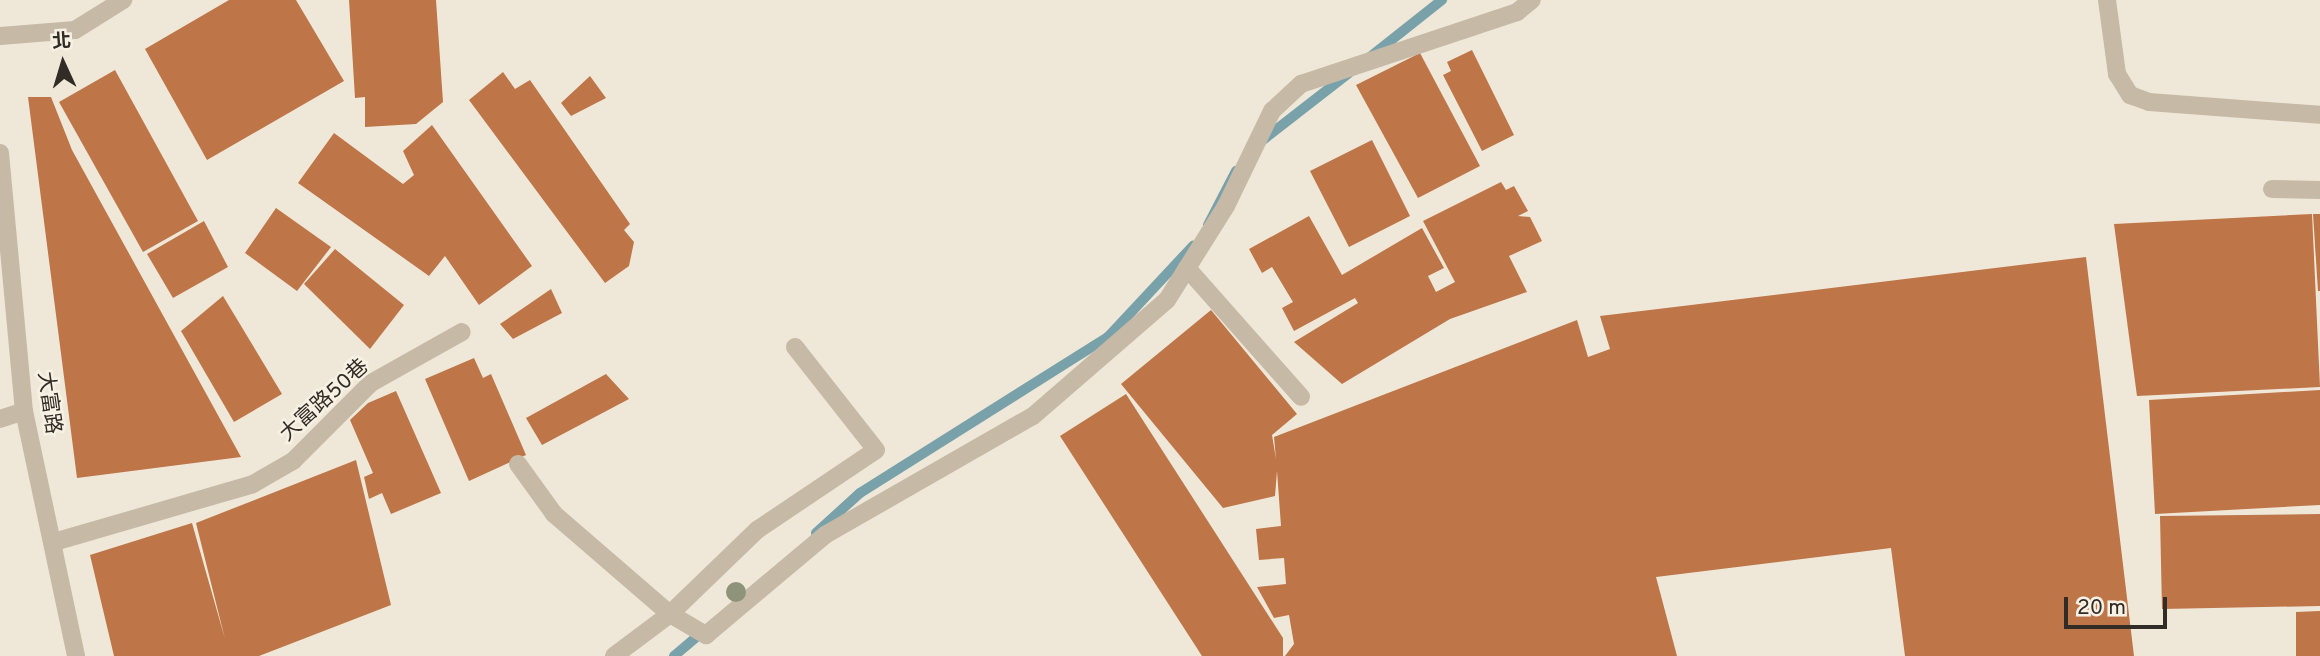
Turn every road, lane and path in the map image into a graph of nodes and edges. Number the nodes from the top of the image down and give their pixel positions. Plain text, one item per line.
1 (123, 0) edge
2 (1532, 0) edge
3 (2107, 0) edge
4 (1515, 6) edge
5 (0, 36) edge
6 (2320, 115) edge
7 (0, 153) edge
8 (2272, 189) dead end
9 (2320, 190) edge
10 (1187, 268) junction
11 (462, 332) dead end
12 (795, 348) dead end
13 (1301, 397) dead end
14 (24, 411) junction
15 (0, 419) edge
16 (518, 464) dead end
17 (54, 542) junction
18 (670, 614) junction
19 (76, 656) edge
20 (614, 656) edge

1 - 5 street
2 - 4 street
3 - 6 street
4 - 10 street
7 - 14 street, 大富路
8 - 9 street
10 - 13 street
10 - 18 street
11 - 17 street, 大富路50巷
12 - 18 street
14 - 15 street
14 - 17 street, 大富路
16 - 18 street
17 - 19 street, 大富路
18 - 20 street

